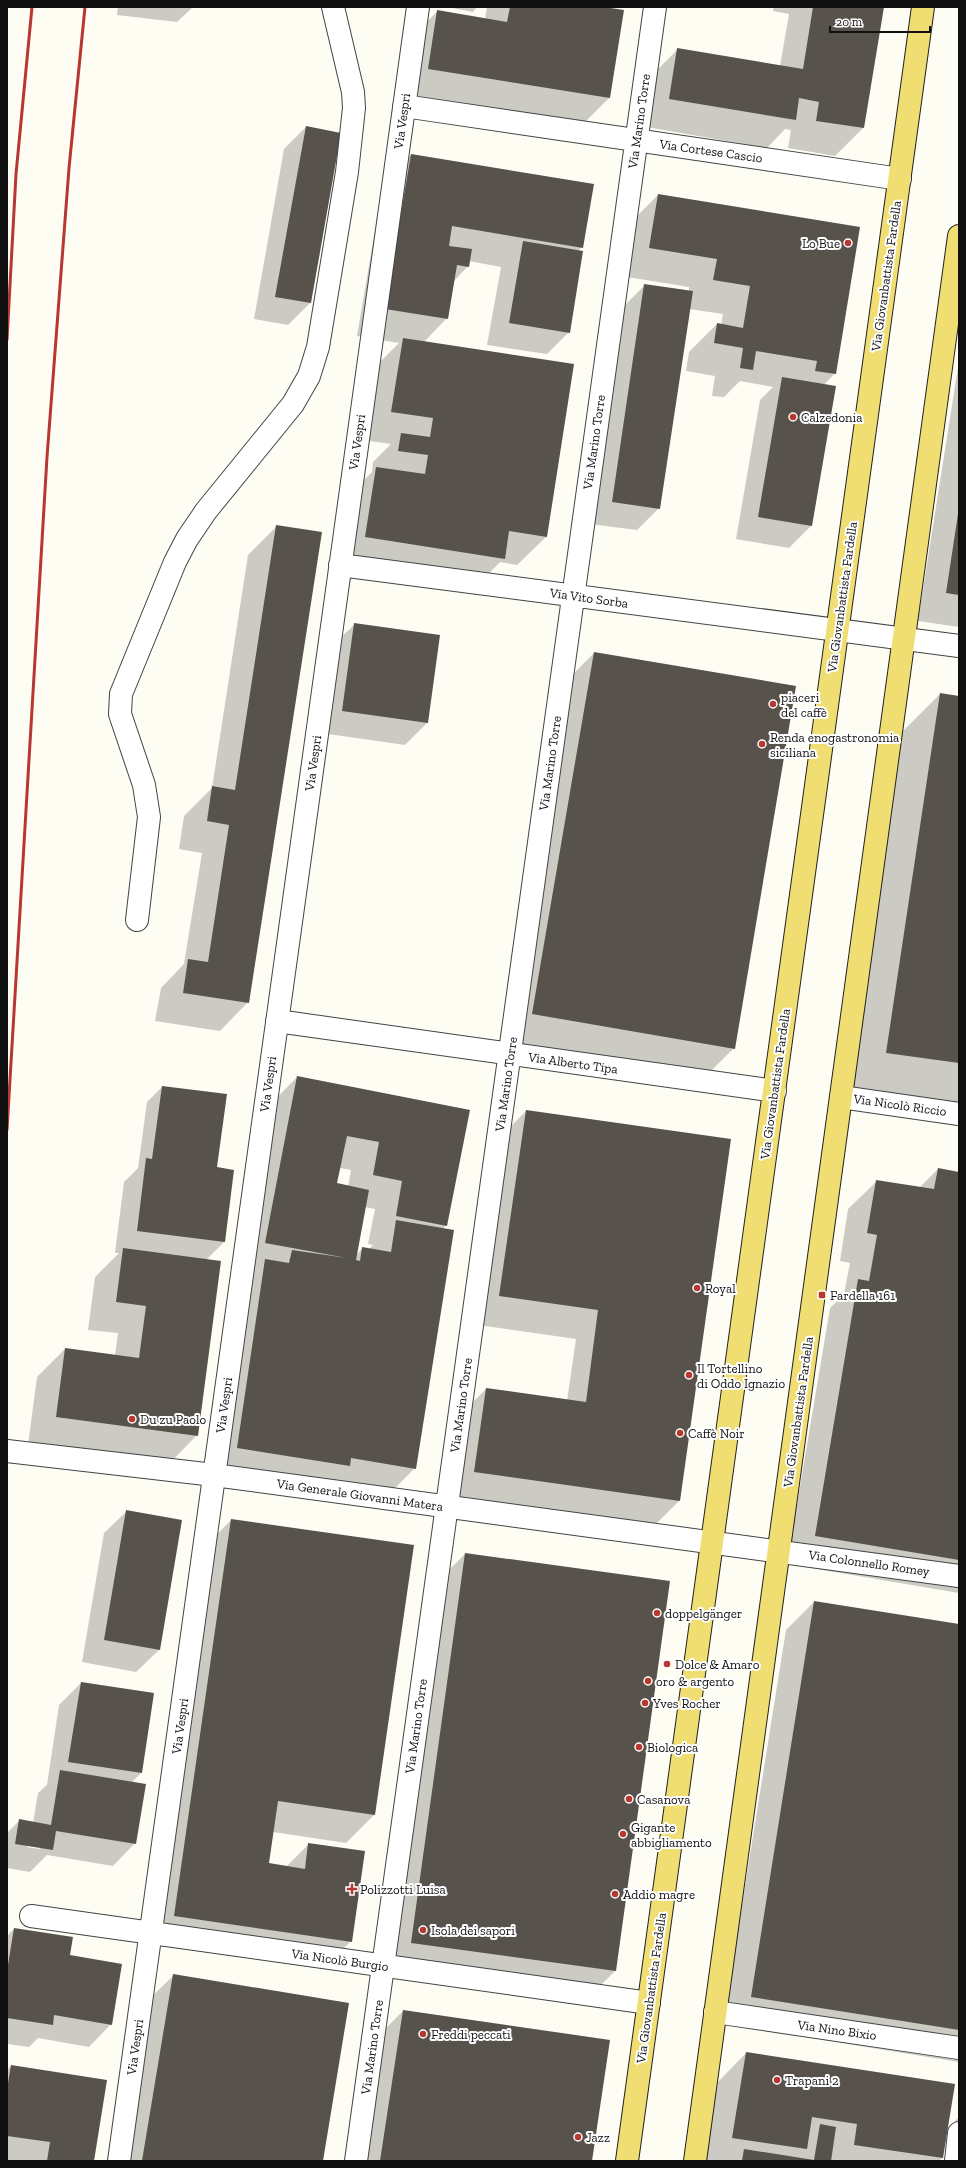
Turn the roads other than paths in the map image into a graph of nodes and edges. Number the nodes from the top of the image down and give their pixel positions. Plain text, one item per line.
1 (333, 7) edge
2 (418, 7) edge
3 (655, 7) edge
4 (923, 7) edge
5 (404, 106) junction
6 (637, 140) junction
7 (900, 179) junction
8 (959, 236) edge
9 (340, 565) junction
10 (573, 596) junction
11 (838, 631) junction
12 (904, 638) junction
13 (959, 646) edge
14 (137, 920) dead end
15 (277, 1022) junction
16 (510, 1054) junction
17 (775, 1091) junction
18 (841, 1097) junction
19 (959, 1114) edge
20 (7, 1451) edge
21 (214, 1475) junction
22 (447, 1507) junction
23 (712, 1542) junction
24 (778, 1552) junction
25 (959, 1576) edge
26 (31, 1916) dead end
27 (151, 1933) junction
28 (383, 1966) junction
29 (649, 2003) junction
30 (715, 2012) junction
31 (959, 2048) edge
32 (959, 2133) edge
33 (119, 2161) edge
34 (356, 2161) edge
35 (627, 2161) edge
36 (695, 2161) edge
37 (956, 2161) edge

1 - 14 street
2 - 5 street, Via Vespri
3 - 6 street, Via Marino Torre
4 - 7 main road, Via Giovanbattista Fardella
5 - 6 street, Via Cortese Cascio
5 - 9 street, Via Vespri
6 - 7 street, Via Cortese Cascio
6 - 10 street, Via Marino Torre
7 - 11 main road, Via Giovanbattista Fardella
8 - 12 main road, Via Giovanbattista Fardella
9 - 10 street, Via Vito Sorba
9 - 15 street, Via Vespri
10 - 11 street, Via Vito Sorba
10 - 16 street, Via Marino Torre
11 - 12 street, Via Vito Sorba
11 - 17 main road, Via Giovanbattista Fardella
12 - 13 street, Via Vito Sorba
12 - 18 main road, Via Giovanbattista Fardella
15 - 16 street, Via Alberto Tipa
15 - 21 street, Via Vespri
16 - 17 street, Via Alberto Tipa
16 - 22 street, Via Marino Torre
17 - 23 main road, Via Giovanbattista Fardella
18 - 19 street, Via Nicolò Riccio
18 - 24 main road, Via Giovanbattista Fardella
20 - 21 street, Via Generale Giovanni Matera
21 - 22 street, Via Generale Giovanni Matera
21 - 27 street, Via Vespri
22 - 23 street, Via Generale Giovanni Matera
22 - 28 street, Via Marino Torre
23 - 24 street, Via Generale Giovanni Matera
23 - 29 main road, Via Giovanbattista Fardella
24 - 25 street, Via Colonnello Romey
24 - 30 main road, Via Giovanbattista Fardella
26 - 27 street, Via Nicolò Burgio
27 - 28 street, Via Nicolò Burgio
27 - 33 street, Via Vespri
28 - 29 street, Via Nicolò Burgio
28 - 34 street, Via Marino Torre
29 - 35 main road, Via Giovanbattista Fardella
30 - 31 street, Via Nino Bixio
30 - 36 main road, Via Giovanbattista Fardella
32 - 37 street

